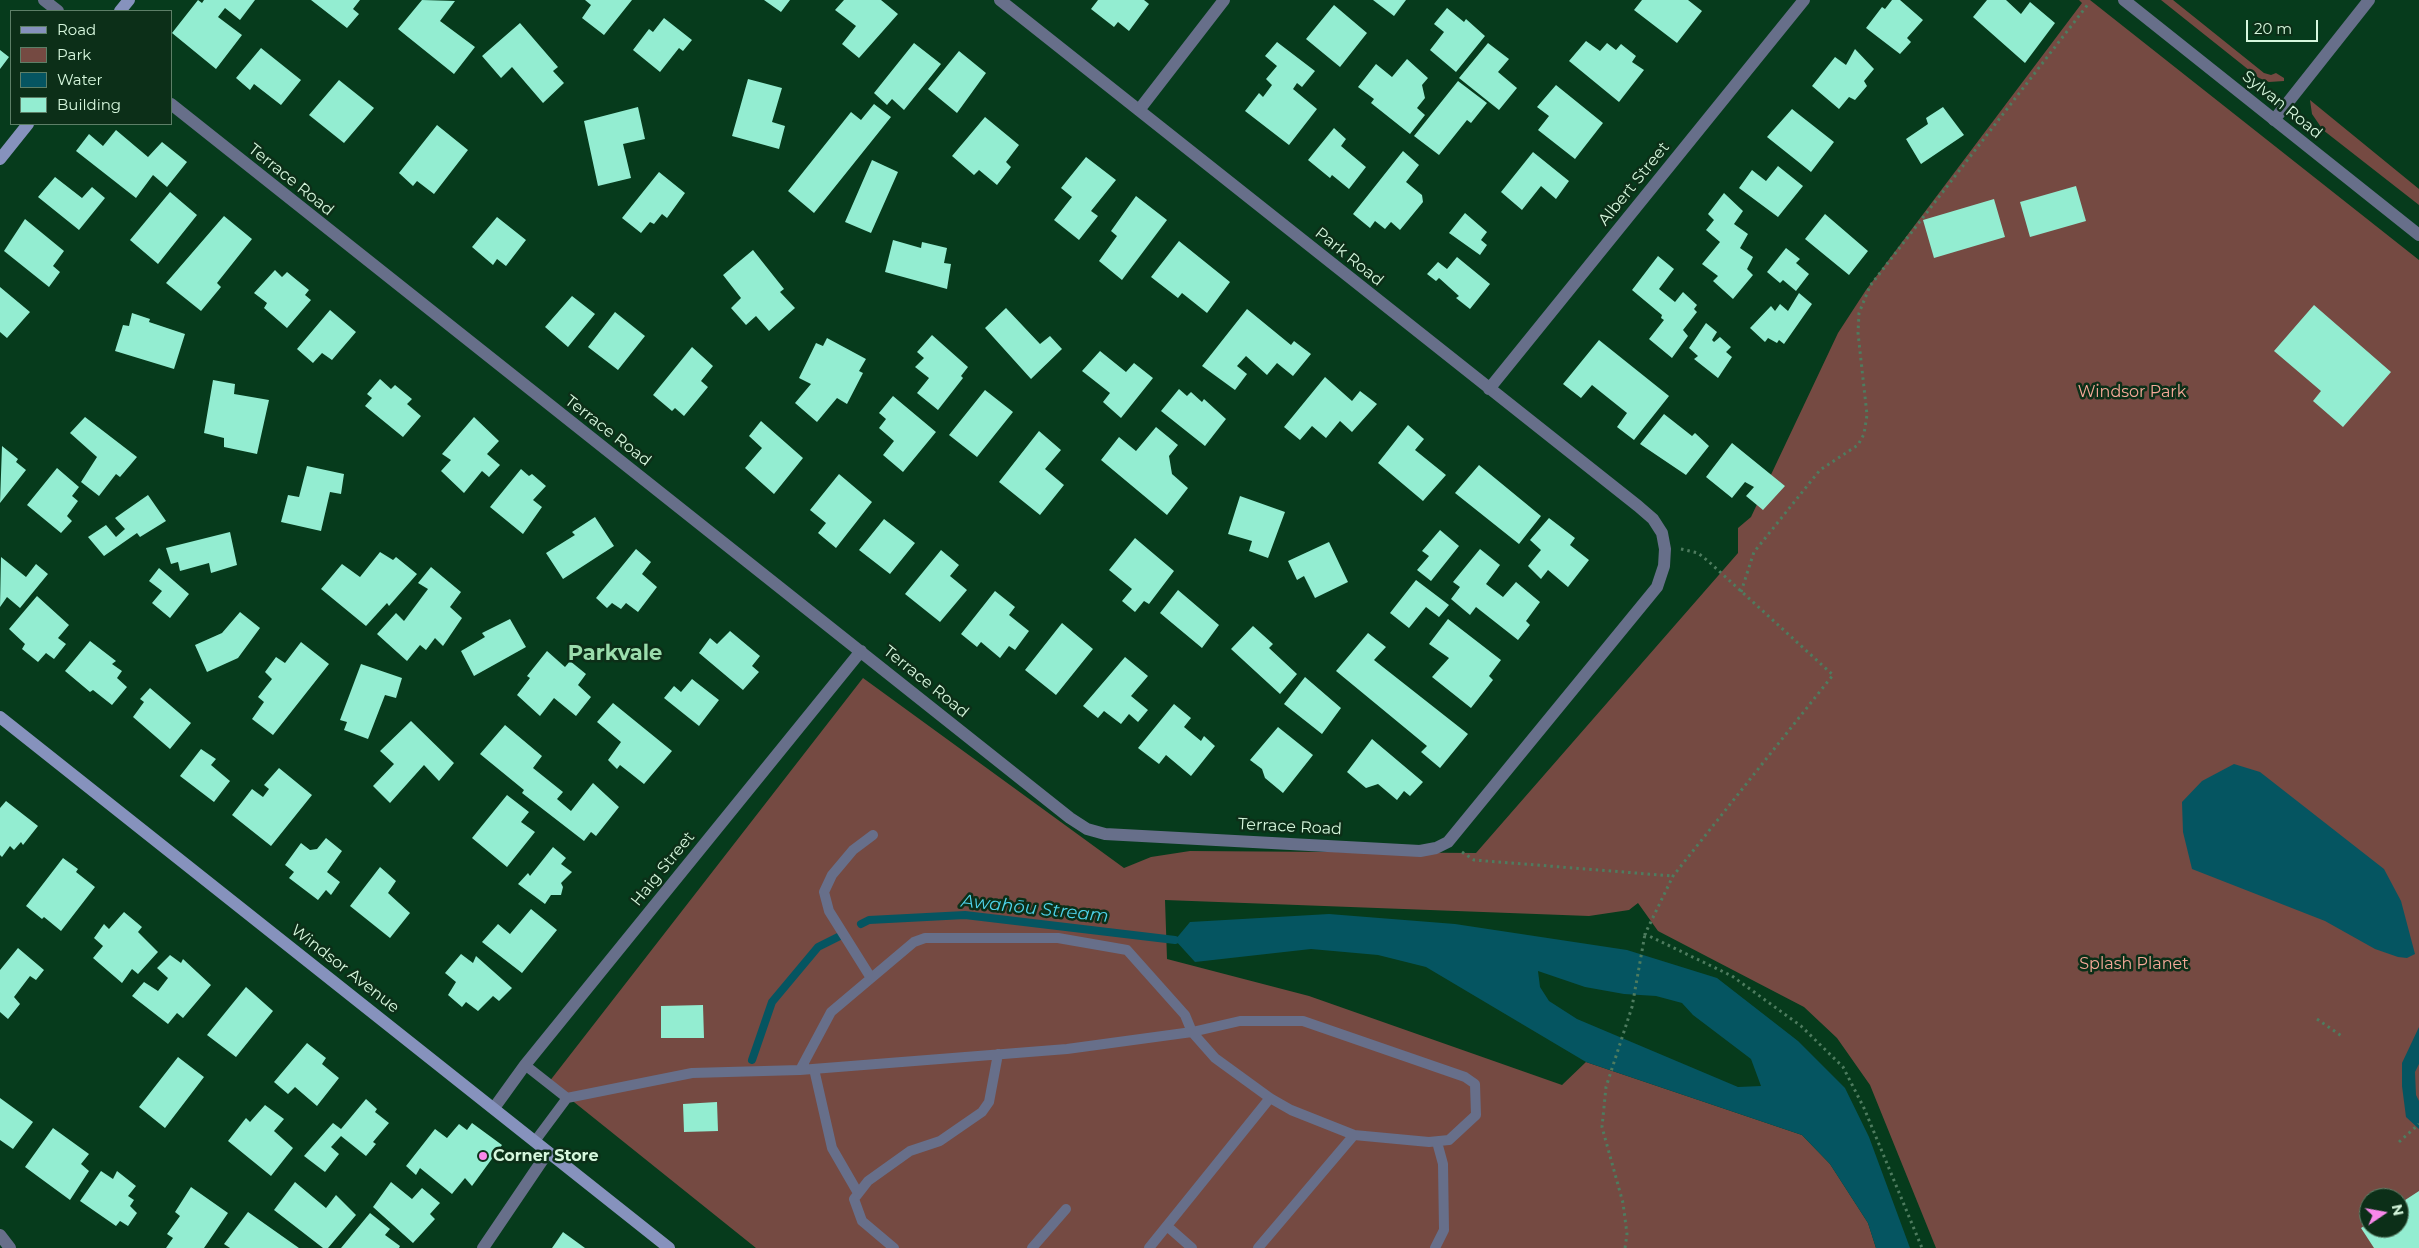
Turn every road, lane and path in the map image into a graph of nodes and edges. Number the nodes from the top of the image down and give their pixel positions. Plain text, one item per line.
1 (44, 0) edge
2 (129, 0) edge
3 (1000, 0) edge
4 (1224, 0) edge
5 (1804, 0) edge
6 (2124, 0) edge
7 (2369, 0) edge
8 (2089, 3) dead end
9 (57, 10) edge
10 (121, 10) edge
11 (172, 105) edge
12 (1139, 110) junction
13 (2274, 120) junction
14 (27, 125) edge
15 (0, 158) edge
16 (2419, 235) edge
17 (1488, 389) junction
18 (1665, 549) junction
19 (1742, 592) junction
20 (860, 651) junction
21 (0, 717) edge
22 (873, 835) dead end
23 (1448, 842) junction
24 (1673, 876) junction
25 (1645, 934) junction
26 (871, 978) junction
27 (2317, 1019) dead end
28 (1192, 1032) junction
29 (2343, 1037) dead end
30 (998, 1054) junction
31 (526, 1065) junction
32 (814, 1069) junction
33 (800, 1070) junction
34 (567, 1098) junction
35 (1270, 1098) junction
36 (494, 1108) junction
37 (2419, 1124) edge
38 (1354, 1135) junction
39 (535, 1141) junction
40 (1437, 1142) junction
41 (2399, 1142) dead end
42 (548, 1152) junction
43 (858, 1193) junction
44 (1066, 1209) dead end
45 (1166, 1226) junction
46 (0, 1235) edge
47 (10, 1248) edge
48 (483, 1248) edge
49 (669, 1248) edge
50 (894, 1248) edge
51 (1032, 1248) edge
52 (1149, 1248) edge
53 (1192, 1248) edge
54 (1258, 1248) edge
55 (1435, 1248) edge
56 (1625, 1248) edge
57 (1922, 1248) edge

1 - 9 street
2 - 10 main road
3 - 12 street, Park Road
4 - 12 street
5 - 17 street, Albert Street
6 - 13 street, Sylvan Road
7 - 13 street
8 - 19 path
11 - 20 street, Terrace Road
12 - 17 street, Park Road
13 - 16 street, Sylvan Road
14 - 15 main road
17 - 18 street, Park Road
18 - 19 path
18 - 23 street
19 - 24 path
20 - 23 street, Terrace Road
20 - 31 street, Haig Street
21 - 36 main road, Windsor Avenue
22 - 26 lane
23 - 24 path
24 - 25 path
25 - 56 path
25 - 57 path
26 - 28 lane
26 - 33 lane
27 - 29 path
28 - 30 lane
28 - 35 lane
28 - 40 lane
30 - 32 lane
30 - 43 lane
31 - 34 lane
31 - 36 street, Haig Street
32 - 33 lane
32 - 43 lane
33 - 34 lane
34 - 39 lane
35 - 38 lane
35 - 45 lane
36 - 39 main road, Windsor Avenue
37 - 41 path
38 - 40 lane
38 - 54 lane
39 - 42 main road, Windsor Avenue
40 - 55 lane
42 - 48 street
42 - 49 main road, Windsor Avenue
43 - 50 lane
44 - 51 lane
45 - 52 lane
45 - 53 lane
46 - 47 street

